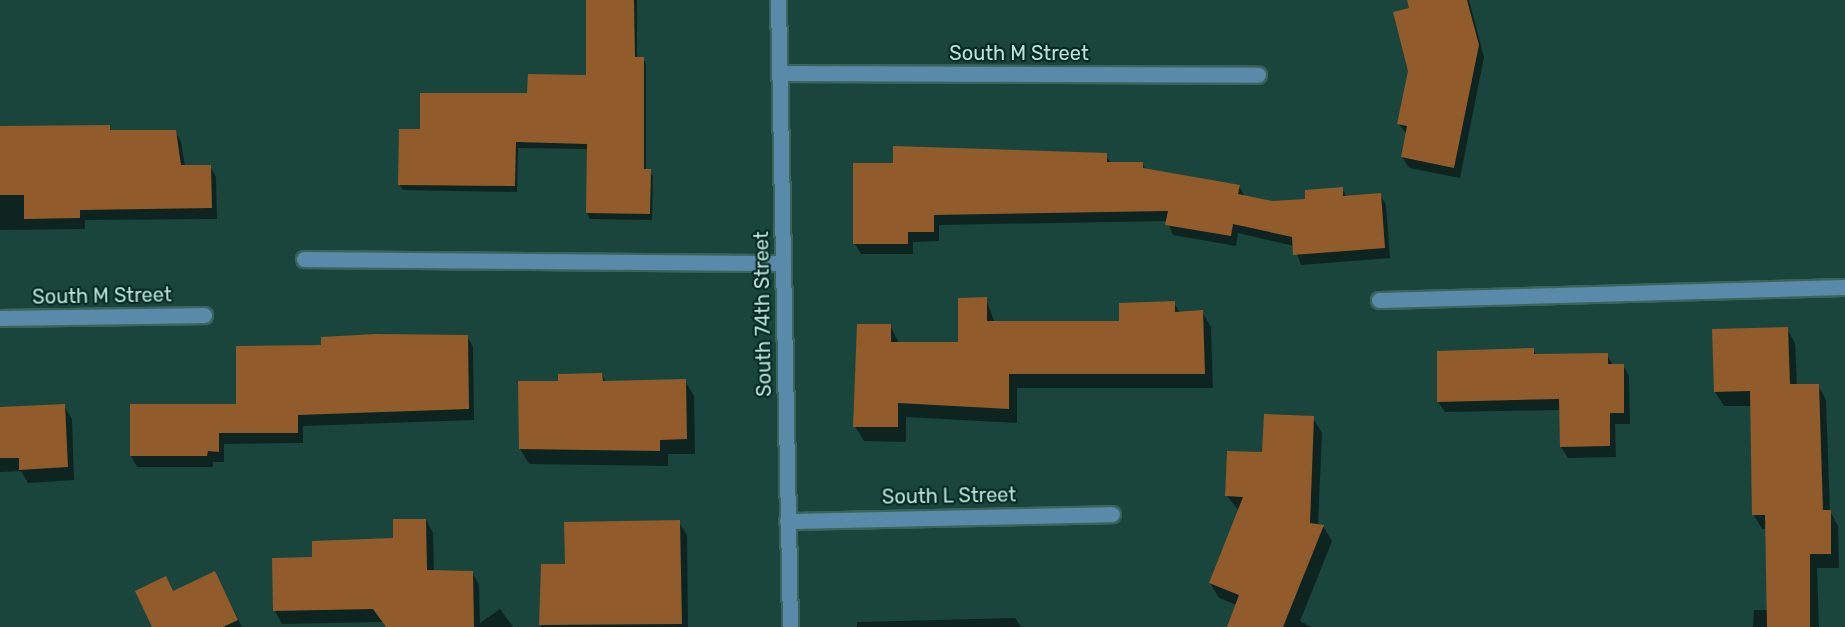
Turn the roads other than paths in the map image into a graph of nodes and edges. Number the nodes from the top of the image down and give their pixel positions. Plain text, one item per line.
1 (778, 0) edge
2 (780, 73) junction
3 (1258, 75) dead end
4 (304, 260) dead end
5 (783, 263) junction
6 (1845, 286) edge
7 (1379, 300) dead end
8 (204, 315) dead end
9 (0, 318) edge
10 (1112, 514) dead end
11 (787, 521) junction
12 (790, 627) edge

1 - 2 street, South 74th Street
2 - 3 street, South M Street
2 - 5 street, South 74th Street
4 - 5 street
5 - 11 street, South 74th Street
6 - 7 street
8 - 9 street, South M Street
10 - 11 street, South L Street
11 - 12 street, South 74th Street

